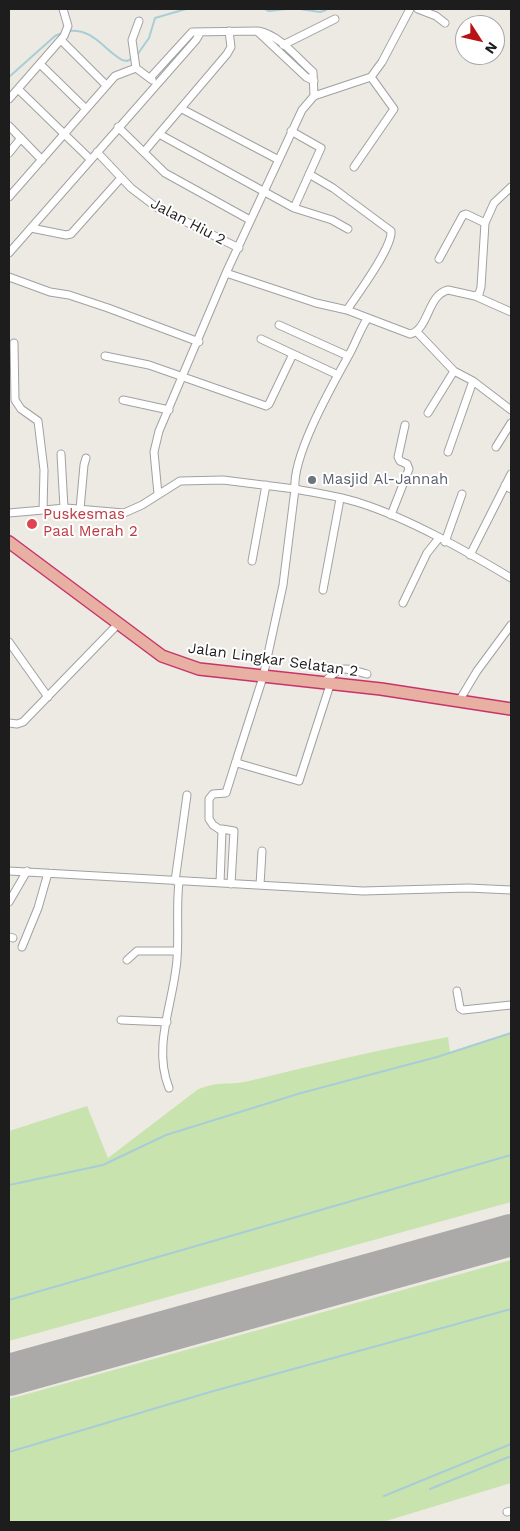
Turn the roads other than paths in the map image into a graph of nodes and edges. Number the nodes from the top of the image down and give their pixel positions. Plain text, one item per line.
1 (64, 9) edge
2 (410, 9) edge
3 (418, 9) edge
4 (334, 19) dead end
5 (139, 22) dead end
6 (446, 23) dead end
7 (229, 31) junction
8 (258, 31) junction
9 (200, 33) junction
10 (62, 38) junction
11 (283, 45) junction
12 (40, 64) junction
13 (135, 65) junction
14 (371, 77) junction
15 (150, 78) junction
16 (314, 81) junction
17 (156, 83) junction
18 (106, 85) junction
19 (18, 89) junction
20 (314, 96) junction
21 (9, 99) edge
22 (86, 109) junction
23 (182, 109) junction
24 (9, 126) edge
25 (118, 127) junction
26 (291, 131) junction
27 (159, 134) junction
28 (64, 135) junction
29 (21, 138) junction
30 (97, 152) junction
31 (144, 152) junction
32 (9, 153) edge
33 (90, 159) junction
34 (278, 159) junction
35 (42, 160) junction
36 (354, 167) dead end
37 (309, 174) junction
38 (121, 178) junction
39 (511, 187) edge
40 (264, 190) junction
41 (9, 197) edge
42 (294, 208) junction
43 (250, 220) junction
44 (484, 224) junction
45 (31, 228) junction
46 (348, 229) dead end
47 (239, 248) junction
48 (9, 251) edge
49 (439, 259) dead end
50 (226, 273) junction
51 (9, 277) edge
52 (475, 296) junction
53 (347, 310) junction
54 (511, 312) edge
55 (367, 319) junction
56 (279, 325) dead end
57 (417, 332) junction
58 (261, 339) dead end
59 (199, 342) junction
60 (14, 343) dead end
61 (293, 354) junction
62 (105, 356) dead end
63 (348, 356) junction
64 (454, 371) junction
65 (338, 375) junction
66 (184, 377) junction
67 (473, 381) junction
68 (123, 400) dead end
69 (169, 410) junction
70 (511, 410) edge
71 (428, 414) dead end
72 (511, 423) edge
73 (405, 426) dead end
74 (496, 447) dead end
75 (448, 452) dead end
76 (60, 454) dead end
77 (86, 458) dead end
78 (511, 474) edge
79 (266, 486) junction
80 (508, 487) edge
81 (295, 489) junction
82 (158, 494) junction
83 (462, 494) dead end
84 (340, 498) junction
85 (64, 508) junction
86 (80, 509) junction
87 (43, 510) junction
88 (9, 513) edge
89 (391, 514) junction
90 (442, 540) junction
91 (9, 542) edge
92 (470, 555) junction
93 (252, 562) dead end
94 (511, 578) edge
95 (323, 590) dead end
96 (403, 603) dead end
97 (118, 624) junction
98 (511, 625) edge
99 (9, 642) edge
100 (367, 674) dead end
101 (263, 677) junction
102 (326, 684) junction
103 (48, 697) junction
104 (459, 701) junction
105 (511, 709) edge
106 (9, 722) edge
107 (236, 761) junction
108 (187, 795) dead end
109 (222, 829) junction
110 (262, 851) dead end
111 (9, 871) edge
112 (27, 872) junction
113 (48, 873) junction
114 (177, 881) junction
115 (220, 883) junction
116 (231, 884) junction
117 (260, 885) junction
118 (511, 890) edge
119 (9, 902) edge
120 (22, 947) dead end
121 (177, 951) junction
122 (126, 960) dead end
123 (458, 991) dead end
124 (511, 1005) edge
125 (121, 1020) dead end
126 (167, 1022) junction
127 (168, 1088) dead end

1 - 10 street
2 - 14 street
3 - 6 street
4 - 11 street
5 - 13 street
7 - 8 street
7 - 9 street
7 - 23 street
8 - 11 street
8 - 16 street
9 - 15 street
9 - 17 street
10 - 12 street
10 - 18 street
11 - 16 street
12 - 19 street
12 - 22 street
13 - 15 street
13 - 18 street
14 - 20 street
14 - 36 street
15 - 17 street
16 - 20 street
17 - 25 street
18 - 22 street
19 - 21 street
19 - 28 street
20 - 26 street
22 - 28 street
23 - 27 street
23 - 34 street
24 - 29 street
25 - 30 street
25 - 31 street
26 - 34 street
26 - 37 street
27 - 31 street
27 - 40 street
28 - 33 street
28 - 35 street
29 - 32 street
29 - 35 street
30 - 33 street
30 - 38 street, Jalan Hiu 2
31 - 43 street
33 - 45 street
34 - 40 street
35 - 41 street
37 - 42 street
37 - 53 street
38 - 45 street
38 - 47 street, Jalan Hiu 2
39 - 44 street
40 - 42 street
40 - 43 street
42 - 46 street
43 - 47 street
44 - 49 street
44 - 52 street
45 - 48 street
47 - 50 street
50 - 53 street
50 - 59 street
51 - 59 street
52 - 54 street
52 - 57 street
53 - 55 street
55 - 57 street
55 - 63 street
56 - 63 street
57 - 64 street
58 - 61 street
59 - 66 street
60 - 87 street
61 - 65 street
61 - 66 street
62 - 66 street
63 - 65 street
64 - 67 street
64 - 71 street
65 - 81 street
66 - 69 street
67 - 70 street
67 - 75 street
68 - 69 street
69 - 82 street
72 - 74 street
73 - 89 street
76 - 85 street
77 - 86 street
78 - 80 street
79 - 81 street
79 - 82 street
79 - 93 street
80 - 92 street
81 - 84 street
81 - 101 street
82 - 86 street
83 - 90 street
84 - 89 street
84 - 95 street
85 - 86 street
85 - 87 street
87 - 88 street
89 - 90 street
90 - 92 street
90 - 96 street
91 - 97 highway, Jalan Lingkar Selatan 2
92 - 94 street
97 - 101 highway, Jalan Lingkar Selatan 2
97 - 103 street
98 - 104 street
99 - 103 street
100 - 102 street
101 - 102 highway, Jalan Lingkar Selatan 2
101 - 107 street
102 - 104 highway, Jalan Lingkar Selatan 2
102 - 107 street
103 - 106 street
104 - 105 highway, Jalan Lingkar Selatan 2
107 - 109 street
108 - 114 street
109 - 115 street
109 - 116 street
110 - 117 street
111 - 112 street
112 - 113 street
112 - 119 street
113 - 114 street
113 - 120 street
114 - 115 street
114 - 121 street
115 - 116 street
116 - 117 street
117 - 118 street
121 - 122 street
121 - 126 street
123 - 124 street
125 - 126 street
126 - 127 street

